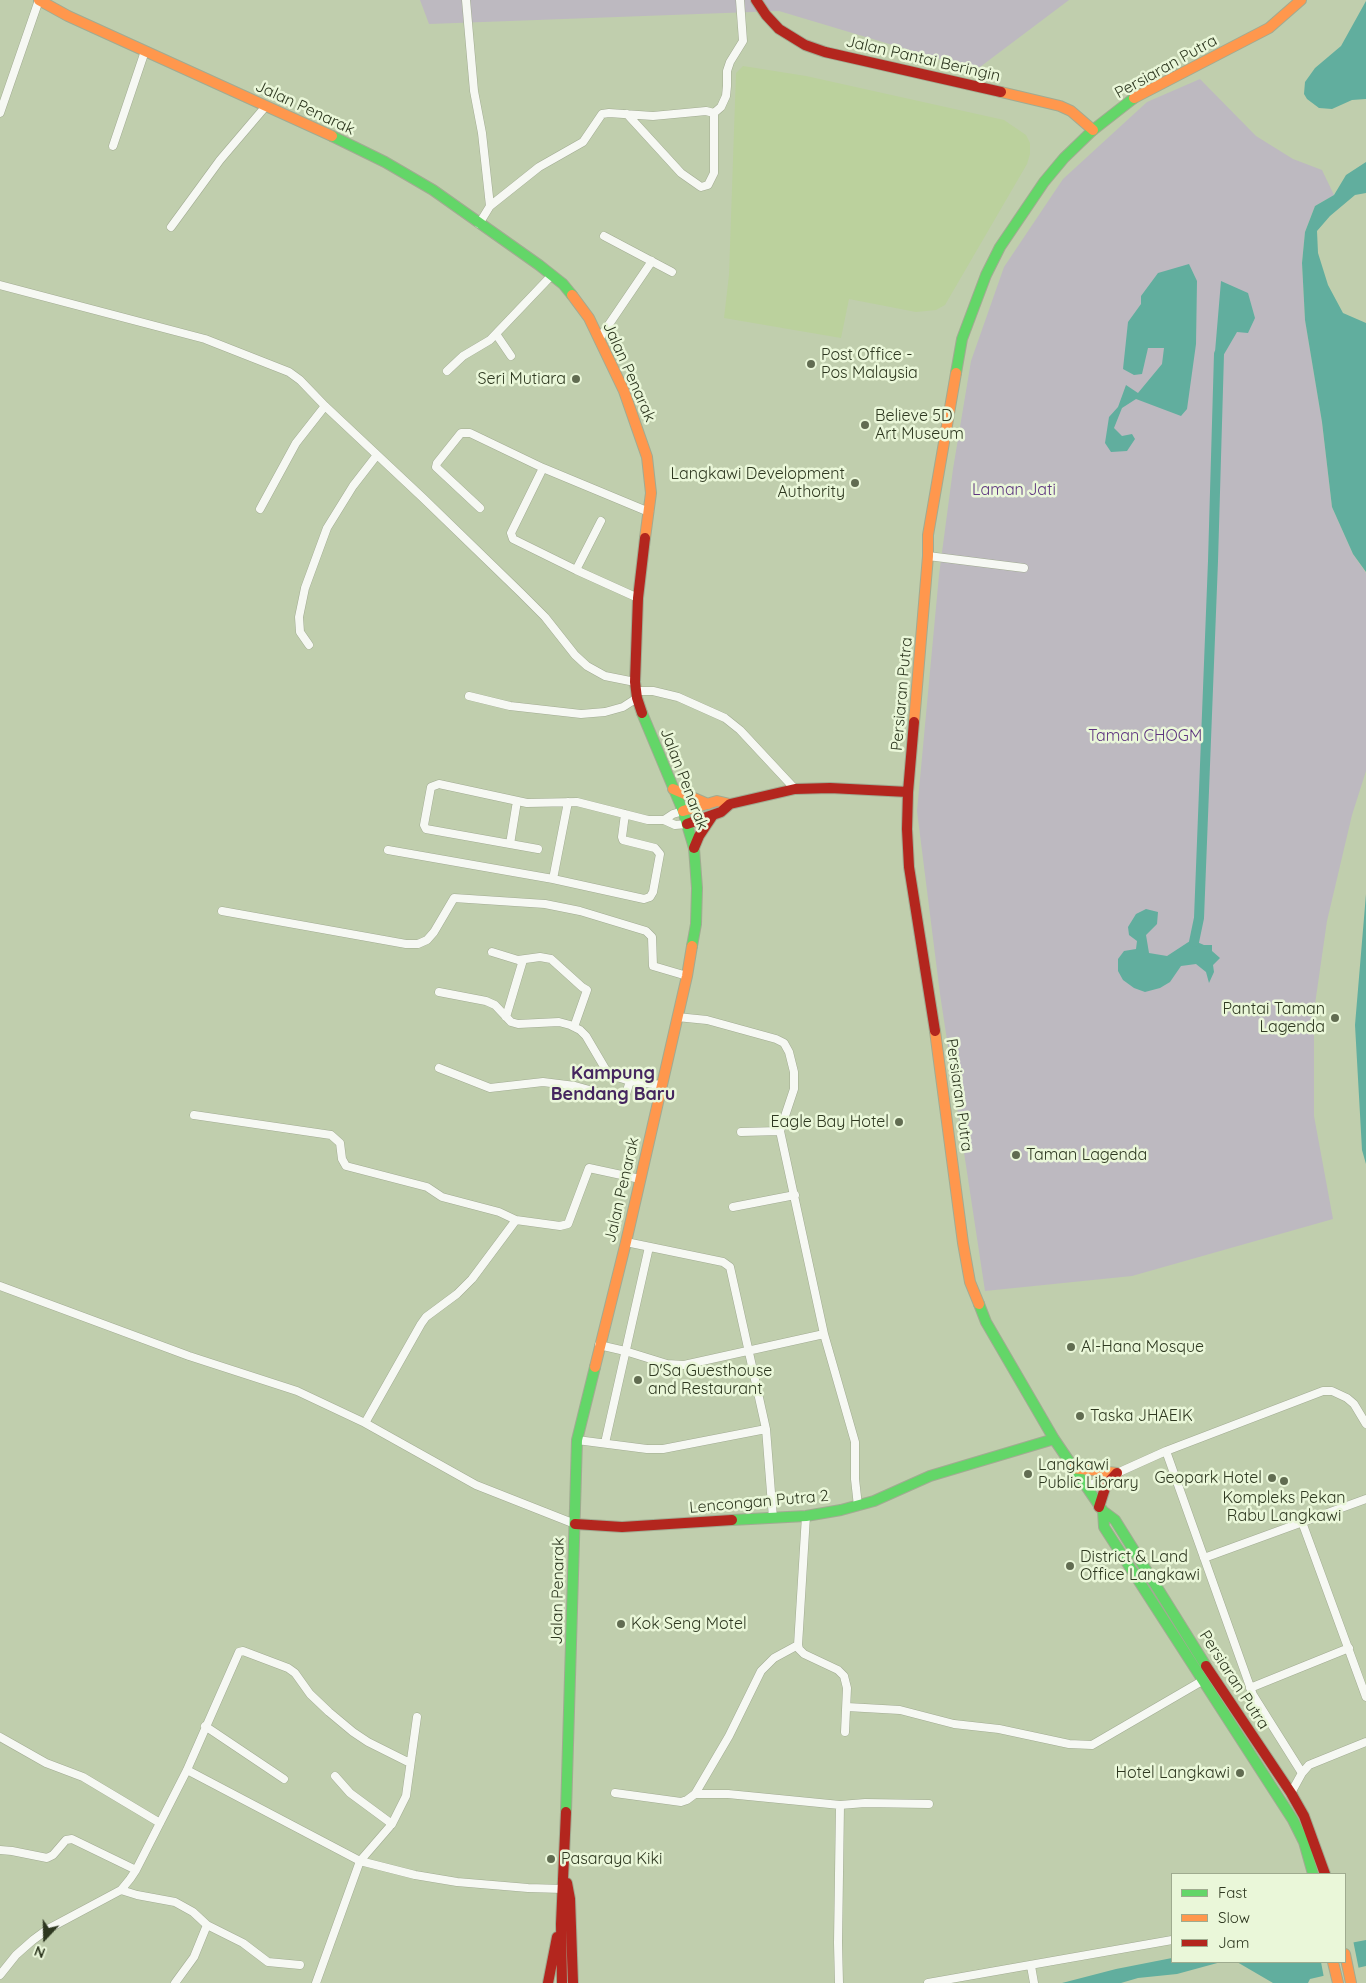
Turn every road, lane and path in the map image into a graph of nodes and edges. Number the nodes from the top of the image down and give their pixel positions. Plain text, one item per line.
1 (39, 0) edge
2 (466, 0) edge
3 (740, 0) edge
4 (756, 0) edge
5 (1301, 0) edge
6 (145, 51) junction
7 (266, 106) junction
8 (0, 112) edge
9 (714, 112) junction
10 (627, 114) junction
11 (1093, 130) junction
12 (113, 146) dead end
13 (490, 206) junction
14 (479, 224) junction
15 (171, 227) dead end
16 (604, 236) dead end
17 (652, 261) junction
18 (672, 272) dead end
19 (552, 275) junction
20 (0, 285) edge
21 (496, 334) junction
22 (599, 339) junction
23 (511, 356) dead end
24 (446, 372) dead end
25 (325, 406) junction
26 (376, 455) junction
27 (543, 468) junction
28 (480, 508) dead end
29 (260, 509) dead end
30 (649, 512) junction
31 (601, 521) dead end
32 (928, 556) junction
33 (1024, 568) dead end
34 (576, 570) junction
35 (638, 598) junction
36 (309, 646) dead end
37 (636, 690) junction
38 (468, 696) dead end
39 (673, 789) junction
40 (794, 790) junction
41 (908, 792) junction
42 (517, 801) junction
43 (568, 802) junction
44 (708, 804) junction
45 (730, 804) junction
46 (683, 811) junction
47 (625, 814) junction
48 (712, 815) junction
49 (664, 820) junction
50 (687, 824) junction
51 (510, 844) junction
52 (694, 848) junction
53 (538, 849) dead end
54 (388, 850) dead end
55 (553, 879) junction
56 (222, 911) dead end
57 (492, 952) dead end
58 (523, 960) junction
59 (687, 976) junction
60 (440, 992) dead end
61 (506, 1017) junction
62 (677, 1017) junction
63 (574, 1027) junction
64 (439, 1068) dead end
65 (630, 1081) junction
66 (661, 1086) junction
67 (194, 1115) dead end
68 (780, 1131) junction
69 (741, 1132) dead end
70 (640, 1179) junction
71 (795, 1195) junction
72 (733, 1207) dead end
73 (516, 1220) junction
74 (626, 1242) junction
75 (649, 1247) junction
76 (0, 1286) edge
77 (824, 1334) junction
78 (599, 1345) junction
79 (625, 1351) junction
80 (748, 1351) junction
81 (365, 1423) junction
82 (1366, 1424) edge
83 (766, 1429) junction
84 (1054, 1439) junction
85 (577, 1440) junction
86 (605, 1443) junction
87 (1166, 1451) junction
88 (1072, 1468) junction
89 (1117, 1473) junction
90 (1086, 1487) junction
91 (1366, 1499) edge
92 (858, 1506) junction
93 (1101, 1509) junction
94 (806, 1516) junction
95 (773, 1518) junction
96 (1302, 1522) junction
97 (574, 1524) junction
98 (1204, 1558) junction
99 (798, 1645) junction
100 (1348, 1648) junction
101 (1202, 1681) junction
102 (1250, 1688) junction
103 (1366, 1696) edge
104 (847, 1707) junction
105 (417, 1717) dead end
106 (206, 1726) junction
107 (844, 1732) dead end
108 (0, 1737) edge
109 (1366, 1742) edge
110 (410, 1762) junction
111 (187, 1770) junction
112 (1302, 1773) junction
113 (335, 1776) dead end
114 (284, 1779) dead end
115 (615, 1793) dead end
116 (695, 1794) junction
117 (1291, 1794) junction
118 (929, 1804) dead end
119 (840, 1805) junction
120 (160, 1823) junction
121 (392, 1824) junction
122 (0, 1850) edge
123 (360, 1861) junction
124 (136, 1870) junction
125 (1313, 1873) edge
126 (1325, 1873) edge
127 (564, 1875) junction
128 (563, 1889) junction
129 (122, 1890) junction
130 (561, 1924) junction
131 (207, 1925) junction
132 (1171, 1940) edge
133 (1346, 1959) edge
134 (1333, 1963) edge
135 (300, 1965) dead end
136 (1031, 1966) junction
137 (0, 1975) edge
138 (1350, 1980) edge
139 (1337, 1981) edge
140 (175, 1983) edge
141 (316, 1983) edge
142 (548, 1983) edge
143 (562, 1983) edge
144 (572, 1983) edge
145 (839, 1983) edge
146 (928, 1983) edge
147 (1034, 1983) edge

1 - 6 main road, Jalan Penarak
1 - 8 street
2 - 13 street
3 - 9 street
4 - 11 main road, Jalan Pantai Beringin
5 - 11 main road, Persiaran Putra
6 - 7 main road, Jalan Penarak
6 - 12 street
7 - 14 main road, Jalan Penarak
7 - 15 street
9 - 10 street
9 - 10 street
10 - 13 street
11 - 32 main road, Persiaran Putra
13 - 14 street
14 - 19 main road, Jalan Penarak
16 - 17 street
17 - 18 street
17 - 22 street
19 - 21 street
19 - 22 main road, Jalan Penarak
20 - 25 street
21 - 23 street
21 - 24 street
22 - 30 main road, Jalan Penarak
25 - 26 street
25 - 29 street
26 - 36 street
26 - 37 street
27 - 28 street
27 - 30 street
27 - 34 street
30 - 35 main road, Jalan Penarak
31 - 34 street
32 - 33 street
32 - 41 main road, Persiaran Putra
34 - 35 street
35 - 37 main road, Jalan Penarak
37 - 38 street
37 - 39 main road, Jalan Penarak
37 - 40 street
39 - 44 main road
39 - 46 main road, Jalan Penarak
40 - 41 main road
40 - 45 main road
41 - 84 main road, Persiaran Putra
42 - 43 street
42 - 51 street
42 - 51 street
43 - 47 street
43 - 55 street
44 - 45 main road
44 - 46 main road
45 - 48 main road
46 - 49 street
46 - 50 main road, Jalan Penarak
47 - 49 street
47 - 55 street
48 - 50 main road
48 - 52 main road
49 - 50 street
50 - 52 main road, Jalan Penarak
51 - 53 street
52 - 59 main road, Jalan Penarak
54 - 55 street
56 - 59 street
57 - 58 street
58 - 61 street
58 - 63 street
59 - 62 main road, Jalan Penarak
60 - 61 street
61 - 63 street
62 - 66 main road, Jalan Penarak
62 - 68 street
63 - 65 street
64 - 65 street
65 - 66 street
66 - 70 main road, Jalan Penarak
67 - 73 street
68 - 69 street
68 - 71 street
70 - 73 street
70 - 74 main road, Jalan Penarak
71 - 72 street
71 - 77 street
73 - 81 street
74 - 75 street
74 - 78 main road, Jalan Penarak
75 - 79 street
75 - 80 street
76 - 81 street
77 - 80 street
77 - 92 street
78 - 79 street
78 - 85 main road, Jalan Penarak
79 - 80 street
79 - 86 street
80 - 83 street
81 - 97 street
82 - 87 street
83 - 86 street
83 - 95 street
84 - 88 main road, Persiaran Putra
84 - 92 main road, Lencongan Putra 2
85 - 86 street
85 - 97 main road, Jalan Penarak
87 - 89 street
87 - 98 street
88 - 89 main road
88 - 90 main road, Persiaran Putra
89 - 90 street
89 - 93 main road
90 - 93 main road, Persiaran Putra
91 - 96 street
92 - 94 main road, Lencongan Putra 2
93 - 101 main road, Persiaran Putra
93 - 117 main road, Persiaran Putra
94 - 95 main road, Lencongan Putra 2
94 - 99 street
95 - 97 main road, Lencongan Putra 2
96 - 98 street
96 - 100 street
97 - 127 main road, Jalan Penarak
98 - 102 street
99 - 104 street
99 - 116 street
100 - 102 street
100 - 103 street
101 - 104 street
101 - 125 main road, Persiaran Putra
102 - 112 street
104 - 107 street
105 - 110 street
106 - 110 street
106 - 111 street
106 - 114 street
108 - 120 street
109 - 112 street
110 - 121 street
111 - 120 street
111 - 123 street
112 - 117 street
113 - 121 street
115 - 116 street
116 - 119 street
117 - 126 main road, Persiaran Putra
118 - 119 street
119 - 145 street
120 - 124 street
121 - 123 street
122 - 124 street
123 - 128 street
123 - 141 street
124 - 129 street
127 - 128 main road, Jalan Penarak
127 - 144 main road
128 - 130 main road, Jalan Penarak
129 - 131 street
129 - 137 street
130 - 142 main road
130 - 143 main road, Jalan Penarak
131 - 135 street
131 - 140 street
132 - 136 street
133 - 138 main road
134 - 139 main road
136 - 146 street
136 - 147 street

